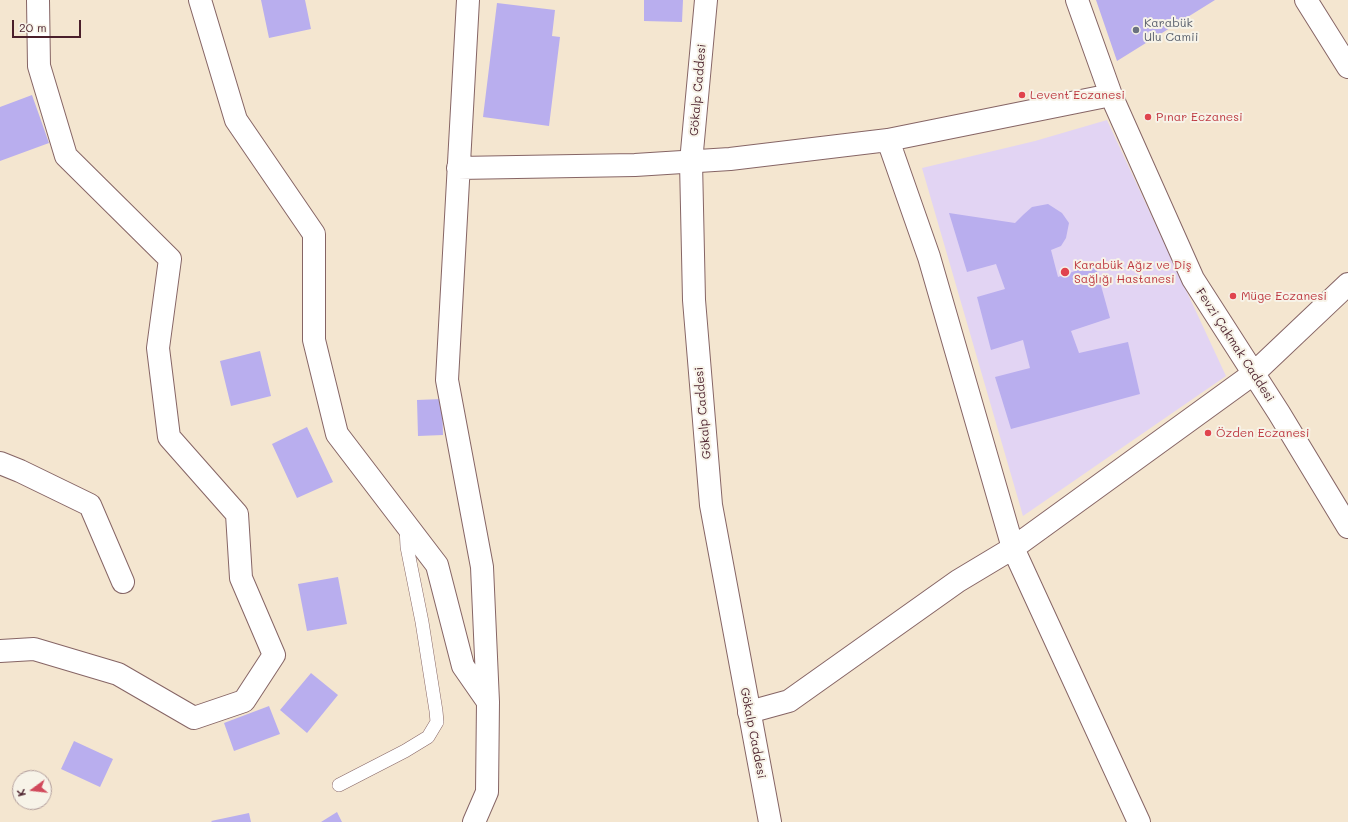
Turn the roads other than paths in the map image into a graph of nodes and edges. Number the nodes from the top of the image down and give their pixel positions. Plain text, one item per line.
1 (38, 0) edge
2 (200, 0) edge
3 (468, 0) edge
4 (706, 0) edge
5 (1077, 0) edge
6 (1306, 0) edge
7 (1348, 68) edge
8 (1111, 95) junction
9 (888, 140) junction
10 (691, 162) junction
11 (458, 168) junction
12 (1348, 284) edge
13 (1253, 374) junction
14 (0, 463) edge
15 (406, 525) junction
16 (1348, 527) edge
17 (1014, 548) junction
18 (123, 582) dead end
19 (0, 651) edge
20 (488, 702) junction
21 (749, 712) junction
22 (340, 784) dead end
23 (474, 822) edge
24 (770, 822) edge
25 (1139, 822) edge

1 - 19 street
2 - 15 street
3 - 11 street
4 - 10 street, Gökalp Caddesi
5 - 8 street, Fevzi Çakmak Caddesi
6 - 7 street
8 - 9 street
8 - 13 street, Fevzi Çakmak Caddesi
9 - 10 street
9 - 17 street
10 - 11 street
10 - 21 street, Gökalp Caddesi
11 - 20 street
12 - 13 street
13 - 16 street, Fevzi Çakmak Caddesi
13 - 17 street
14 - 18 street
15 - 20 street
15 - 22 lane
17 - 21 street
17 - 25 street
20 - 23 street
21 - 24 street, Gökalp Caddesi

